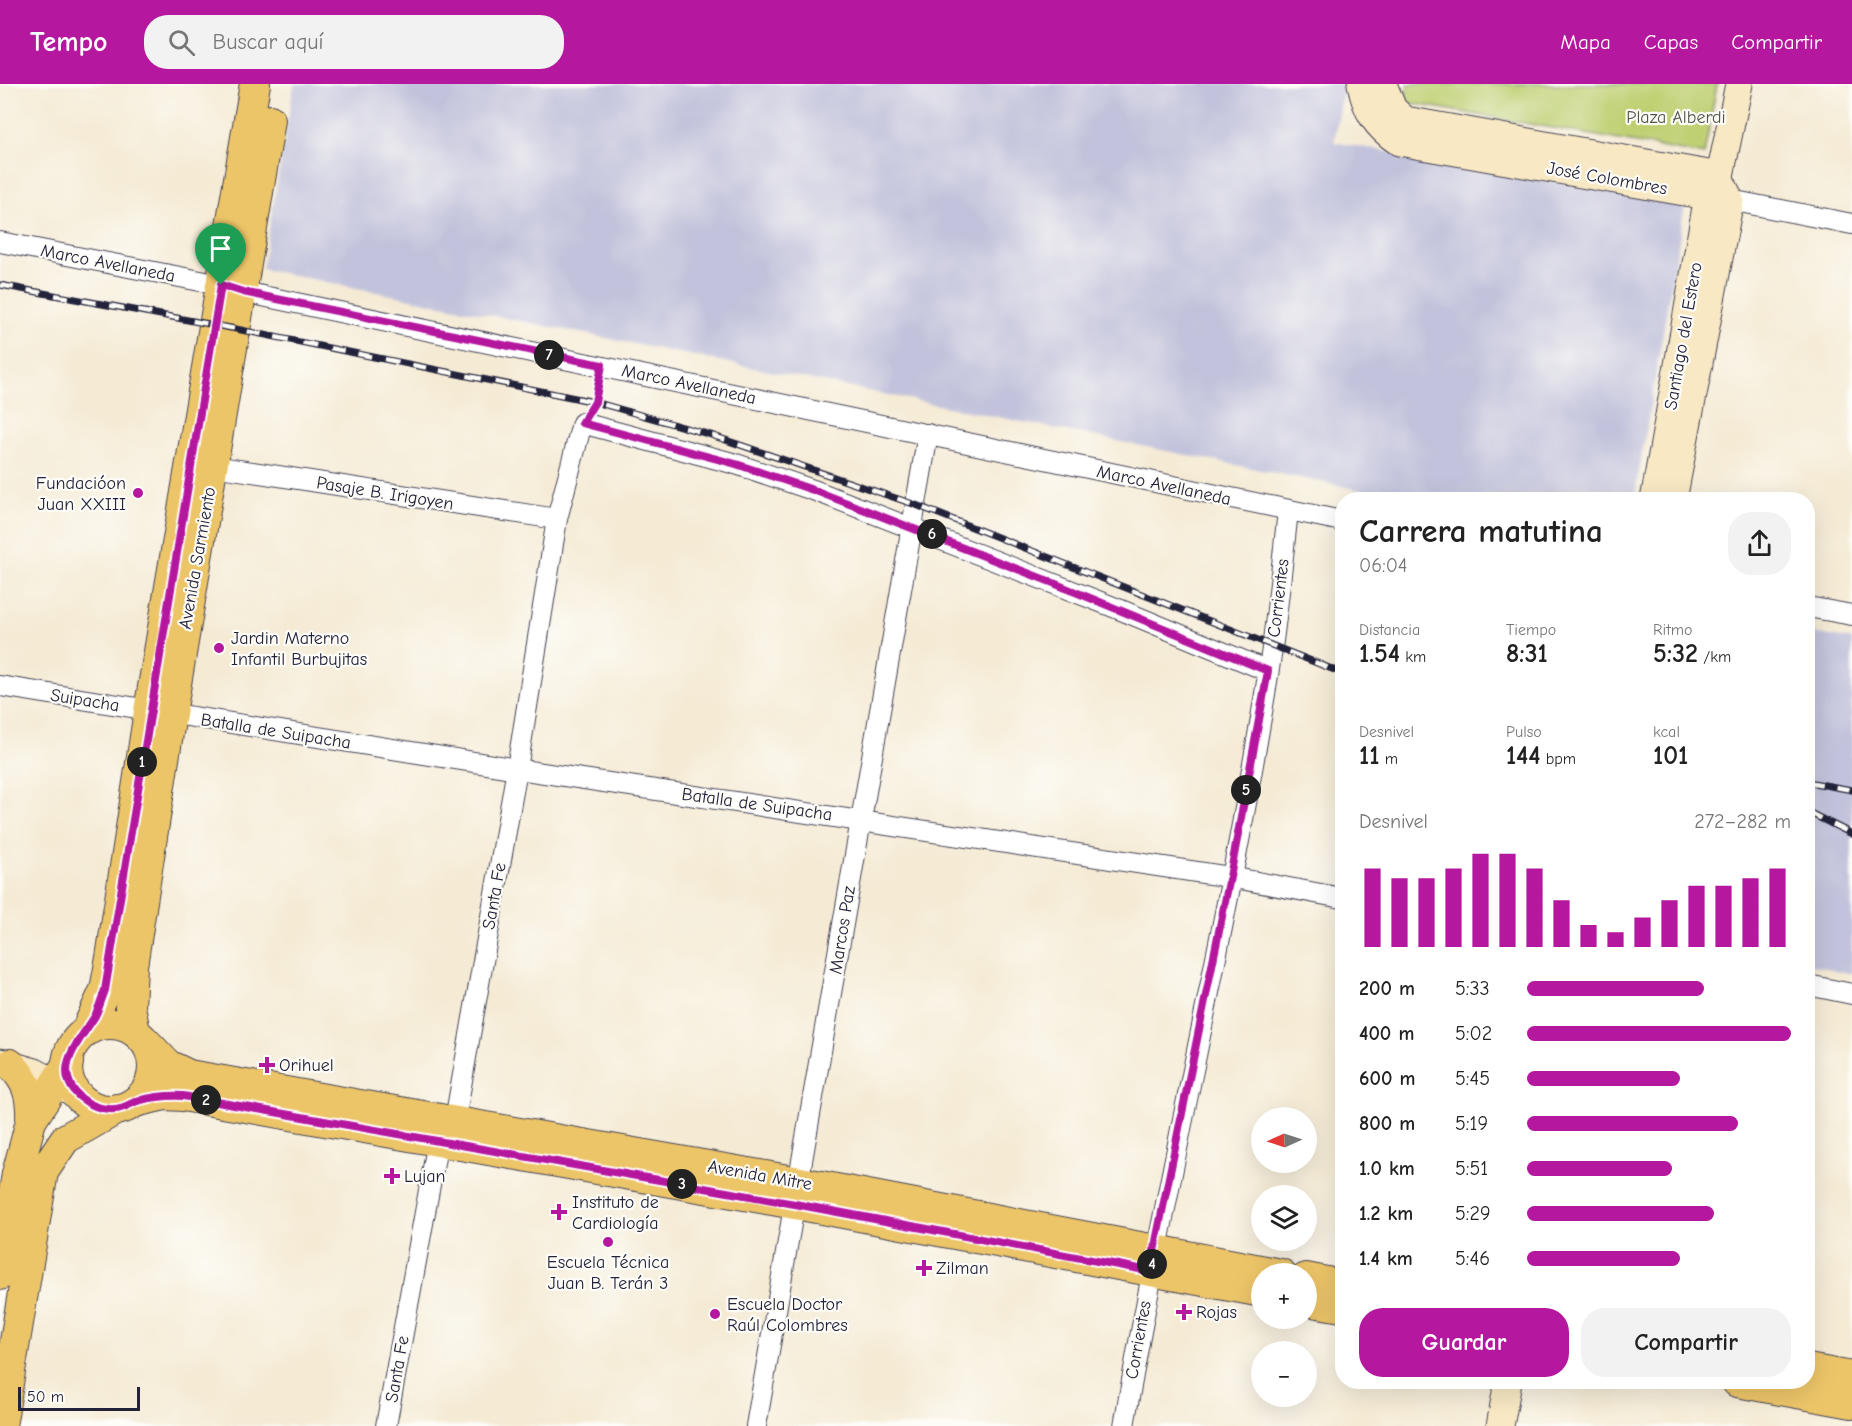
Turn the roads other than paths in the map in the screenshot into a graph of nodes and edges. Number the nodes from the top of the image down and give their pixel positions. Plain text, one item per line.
1 (1361, 84) edge
2 (1739, 84) edge
3 (263, 95) edge
4 (1382, 103) edge
5 (1719, 190) junction
6 (1852, 224) edge
7 (0, 242) edge
8 (232, 288) junction
9 (928, 434) junction
10 (213, 466) junction
11 (1656, 492) edge
12 (1674, 492) edge
13 (1288, 512) junction
14 (557, 519) junction
15 (1335, 520) edge
16 (912, 526) junction
17 (1815, 608) edge
18 (1852, 615) edge
19 (1268, 671) junction
20 (0, 686) edge
21 (160, 712) junction
22 (517, 769) junction
23 (860, 819) junction
24 (1230, 877) junction
25 (1335, 897) edge
26 (1815, 987) edge
27 (1852, 994) edge
28 (87, 1029) junction
29 (140, 1036) junction
30 (5, 1063) edge
31 (67, 1080) junction
32 (126, 1106) junction
33 (31, 1121) junction
34 (446, 1130) junction
35 (798, 1193) junction
36 (1152, 1261) junction
37 (1251, 1271) edge
38 (0, 1275) edge
39 (1317, 1280) edge
40 (1335, 1284) edge
41 (1251, 1289) edge
42 (1317, 1303) edge
43 (1335, 1306) edge
44 (1815, 1370) edge
45 (1852, 1377) edge
46 (1507, 1389) edge
47 (1775, 1389) edge
48 (1852, 1403) edge
49 (1, 1426) edge
50 (386, 1426) edge
51 (756, 1426) edge
52 (1124, 1426) edge
53 (1500, 1426) edge

1 - 4 street
2 - 5 street, Santiago del Estero
3 - 8 main road, Avenida Sarmiento
4 - 5 street, José Colombres
5 - 6 street, José Colombres
5 - 11 street, Santiago del Estero
5 - 12 street, Santiago del Estero
7 - 8 street, Marco Avellaneda
8 - 9 street, Marco Avellaneda
8 - 10 main road, Avenida Sarmiento
8 - 21 main road, Avenida Sarmiento
9 - 13 street, Marco Avellaneda
9 - 16 street, Marcos Paz
10 - 14 street, Pasaje B. Irigoyen
10 - 21 main road, Avenida Sarmiento
13 - 15 street, Marco Avellaneda
13 - 19 street, Corrientes
14 - 16 street, Santa Fe
14 - 22 street, Santa Fe
16 - 19 street
16 - 23 street, Marcos Paz
17 - 18 street
19 - 24 street, Corrientes
20 - 21 street, Suipacha
21 - 22 street, Batalla de Suipacha
21 - 28 main road, Avenida Sarmiento
21 - 29 main road, Avenida Sarmiento
22 - 23 street, Batalla de Suipacha
22 - 34 street, Santa Fe
23 - 24 street, Batalla de Suipacha
23 - 35 street, Marcos Paz
24 - 25 street, Batalla de Suipacha
24 - 36 street, Corrientes
26 - 27 street
28 - 29 main road
28 - 31 main road
29 - 32 main road
29 - 34 main road, Avenida Mitre
30 - 31 street
30 - 33 main road
31 - 32 main road
31 - 33 main road
32 - 34 main road, Avenida Mitre
32 - 49 main road
33 - 38 main road
34 - 35 main road, Avenida Mitre
34 - 50 street, Santa Fe
35 - 36 main road, Avenida Mitre
35 - 51 street, Marcos Paz
36 - 37 main road, Avenida Mitre
36 - 41 main road, Avenida Mitre
36 - 52 street, Corrientes
39 - 40 main road
42 - 43 main road
44 - 45 main road
46 - 53 street
47 - 48 main road

